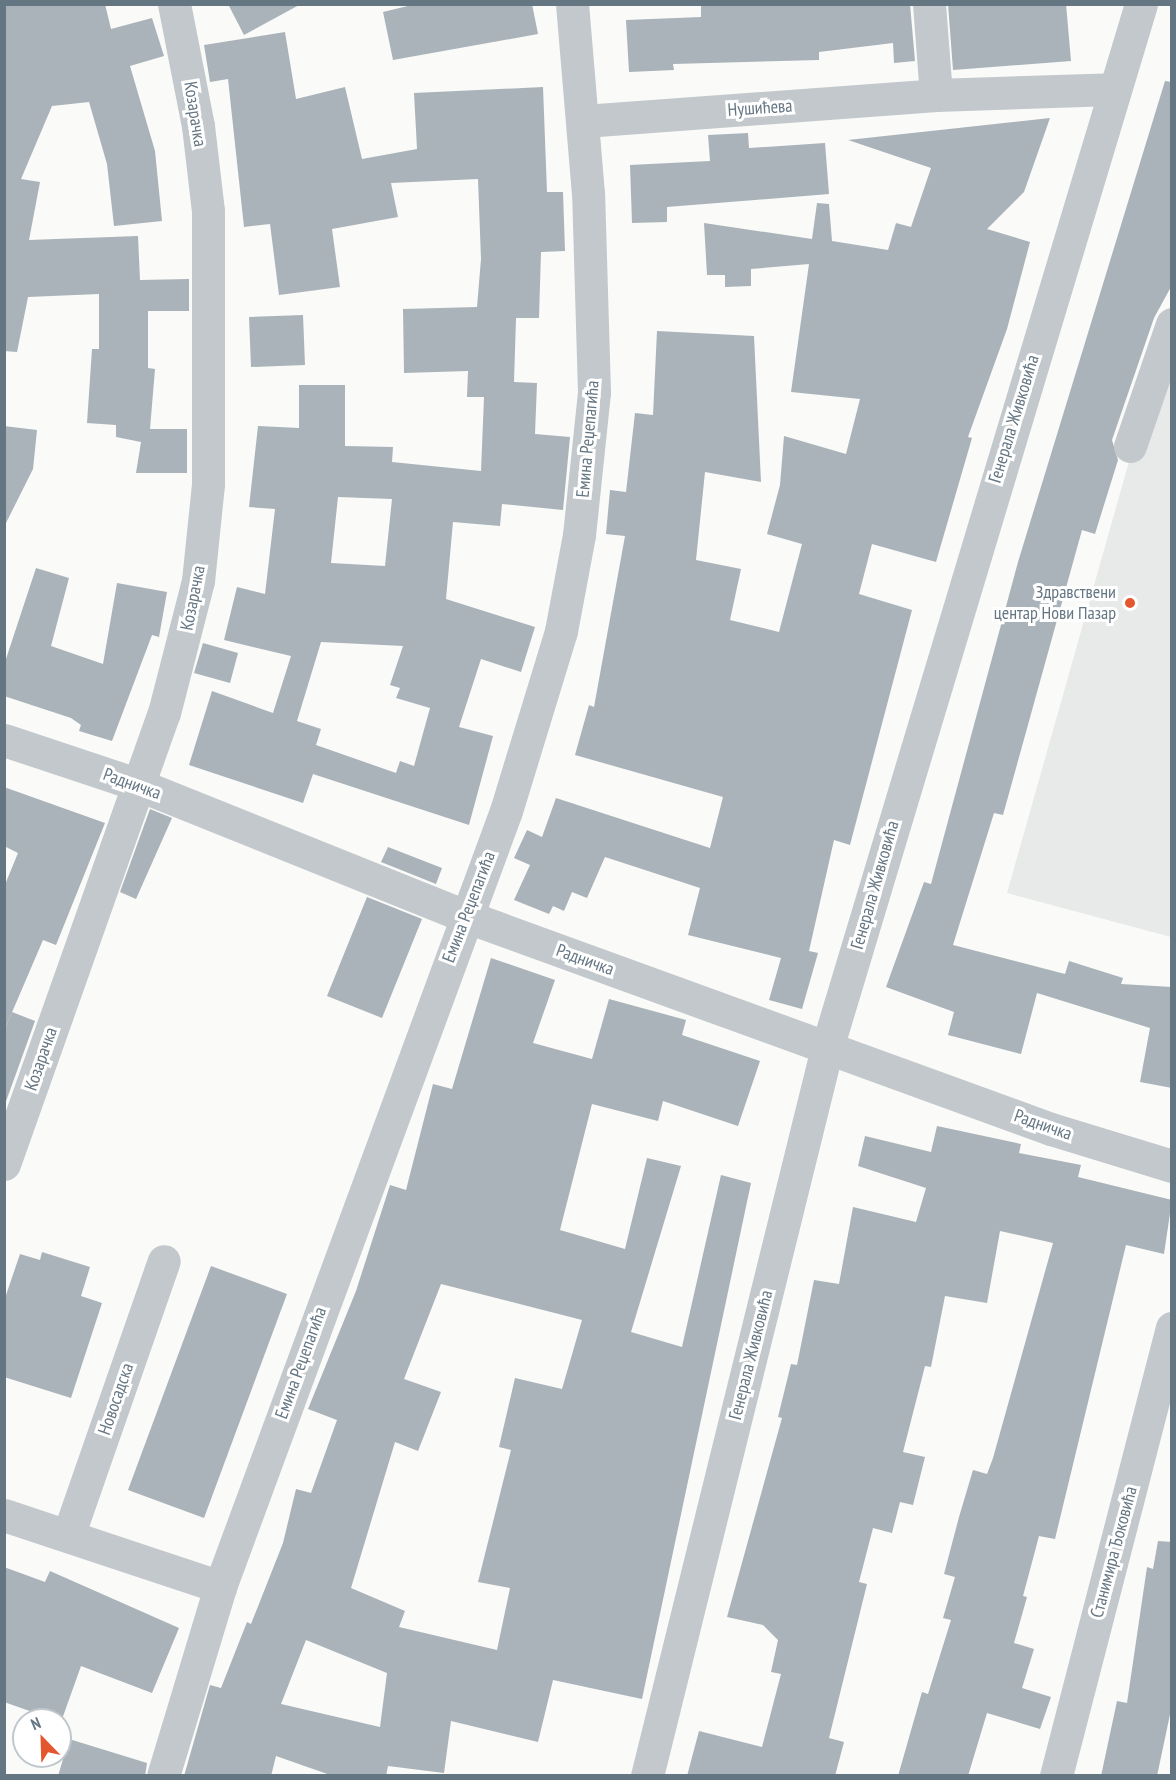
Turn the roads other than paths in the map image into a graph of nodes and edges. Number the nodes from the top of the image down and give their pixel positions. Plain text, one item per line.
1 (174, 4) edge
2 (572, 4) edge
3 (929, 4) edge
4 (1141, 4) edge
5 (1113, 89) junction
6 (936, 95) junction
7 (584, 121) junction
8 (1172, 324) edge
9 (1130, 446) dead end
10 (4, 740) edge
11 (139, 785) junction
12 (465, 916) junction
13 (827, 1048) junction
14 (4, 1164) edge
15 (1172, 1166) edge
16 (164, 1261) dead end
17 (1172, 1328) edge
18 (4, 1515) edge
19 (68, 1536) junction
20 (220, 1587) junction
21 (163, 1776) edge
22 (647, 1776) edge
23 (1056, 1776) edge

1 - 11 street, Козарачка
2 - 7 street, Емина Реџепагића
3 - 6 street
4 - 5 street, Генерала Живковића
5 - 6 street, Нушићева
5 - 13 street, Генерала Живковића
6 - 7 street, Нушићева
7 - 12 street, Емина Реџепагића
8 - 9 street
10 - 11 street, Радничка
11 - 12 street, Радничка
11 - 14 street, Козарачка
12 - 13 street, Радничка
12 - 20 street, Емина Реџепагића
13 - 15 street, Радничка
13 - 22 street, Генерала Живковића
16 - 19 street, Новосадска
17 - 23 street, Станимира Ђоковића
18 - 19 street
19 - 20 street
20 - 21 street, Емина Реџепагића

